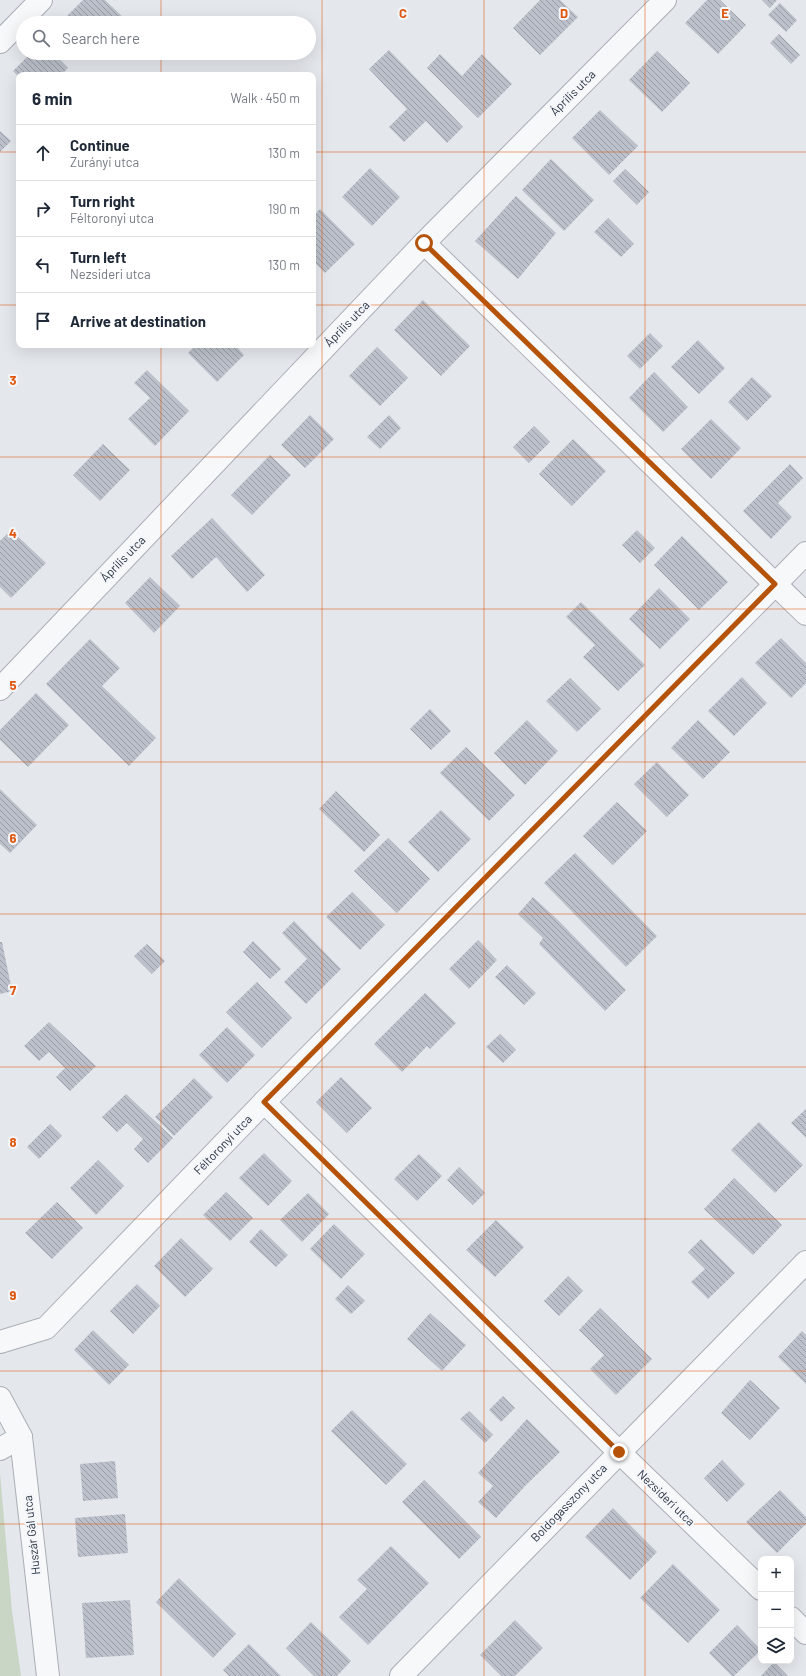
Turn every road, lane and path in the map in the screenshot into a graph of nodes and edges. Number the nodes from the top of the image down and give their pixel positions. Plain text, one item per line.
1 (41, 0) edge
2 (665, 0) edge
3 (25, 16) edge
4 (16, 26) edge
5 (0, 42) edge
6 (424, 243) junction
7 (806, 553) edge
8 (775, 584) junction
9 (806, 614) edge
10 (0, 689) edge
11 (264, 1102) junction
12 (806, 1262) edge
13 (0, 1342) edge
14 (0, 1398) edge
15 (22, 1436) junction
16 (0, 1449) edge
17 (619, 1452) junction
18 (758, 1586) edge
19 (794, 1621) edge
20 (806, 1633) edge
21 (48, 1676) edge
22 (401, 1676) edge

1 - 3 street
2 - 6 street, Április utca
4 - 5 street
6 - 8 street
6 - 10 street, Április utca
7 - 8 street, Féltoronyi utca
8 - 9 street
8 - 11 street, Féltoronyi utca
11 - 13 street, Féltoronyi utca
11 - 17 street, Nezsideri utca
12 - 17 street, Boldogasszony utca
14 - 15 street, Huszár Gál utca
15 - 16 street
15 - 21 street, Huszár Gál utca
17 - 18 street, Nezsideri utca
17 - 22 street, Boldogasszony utca
19 - 20 street

